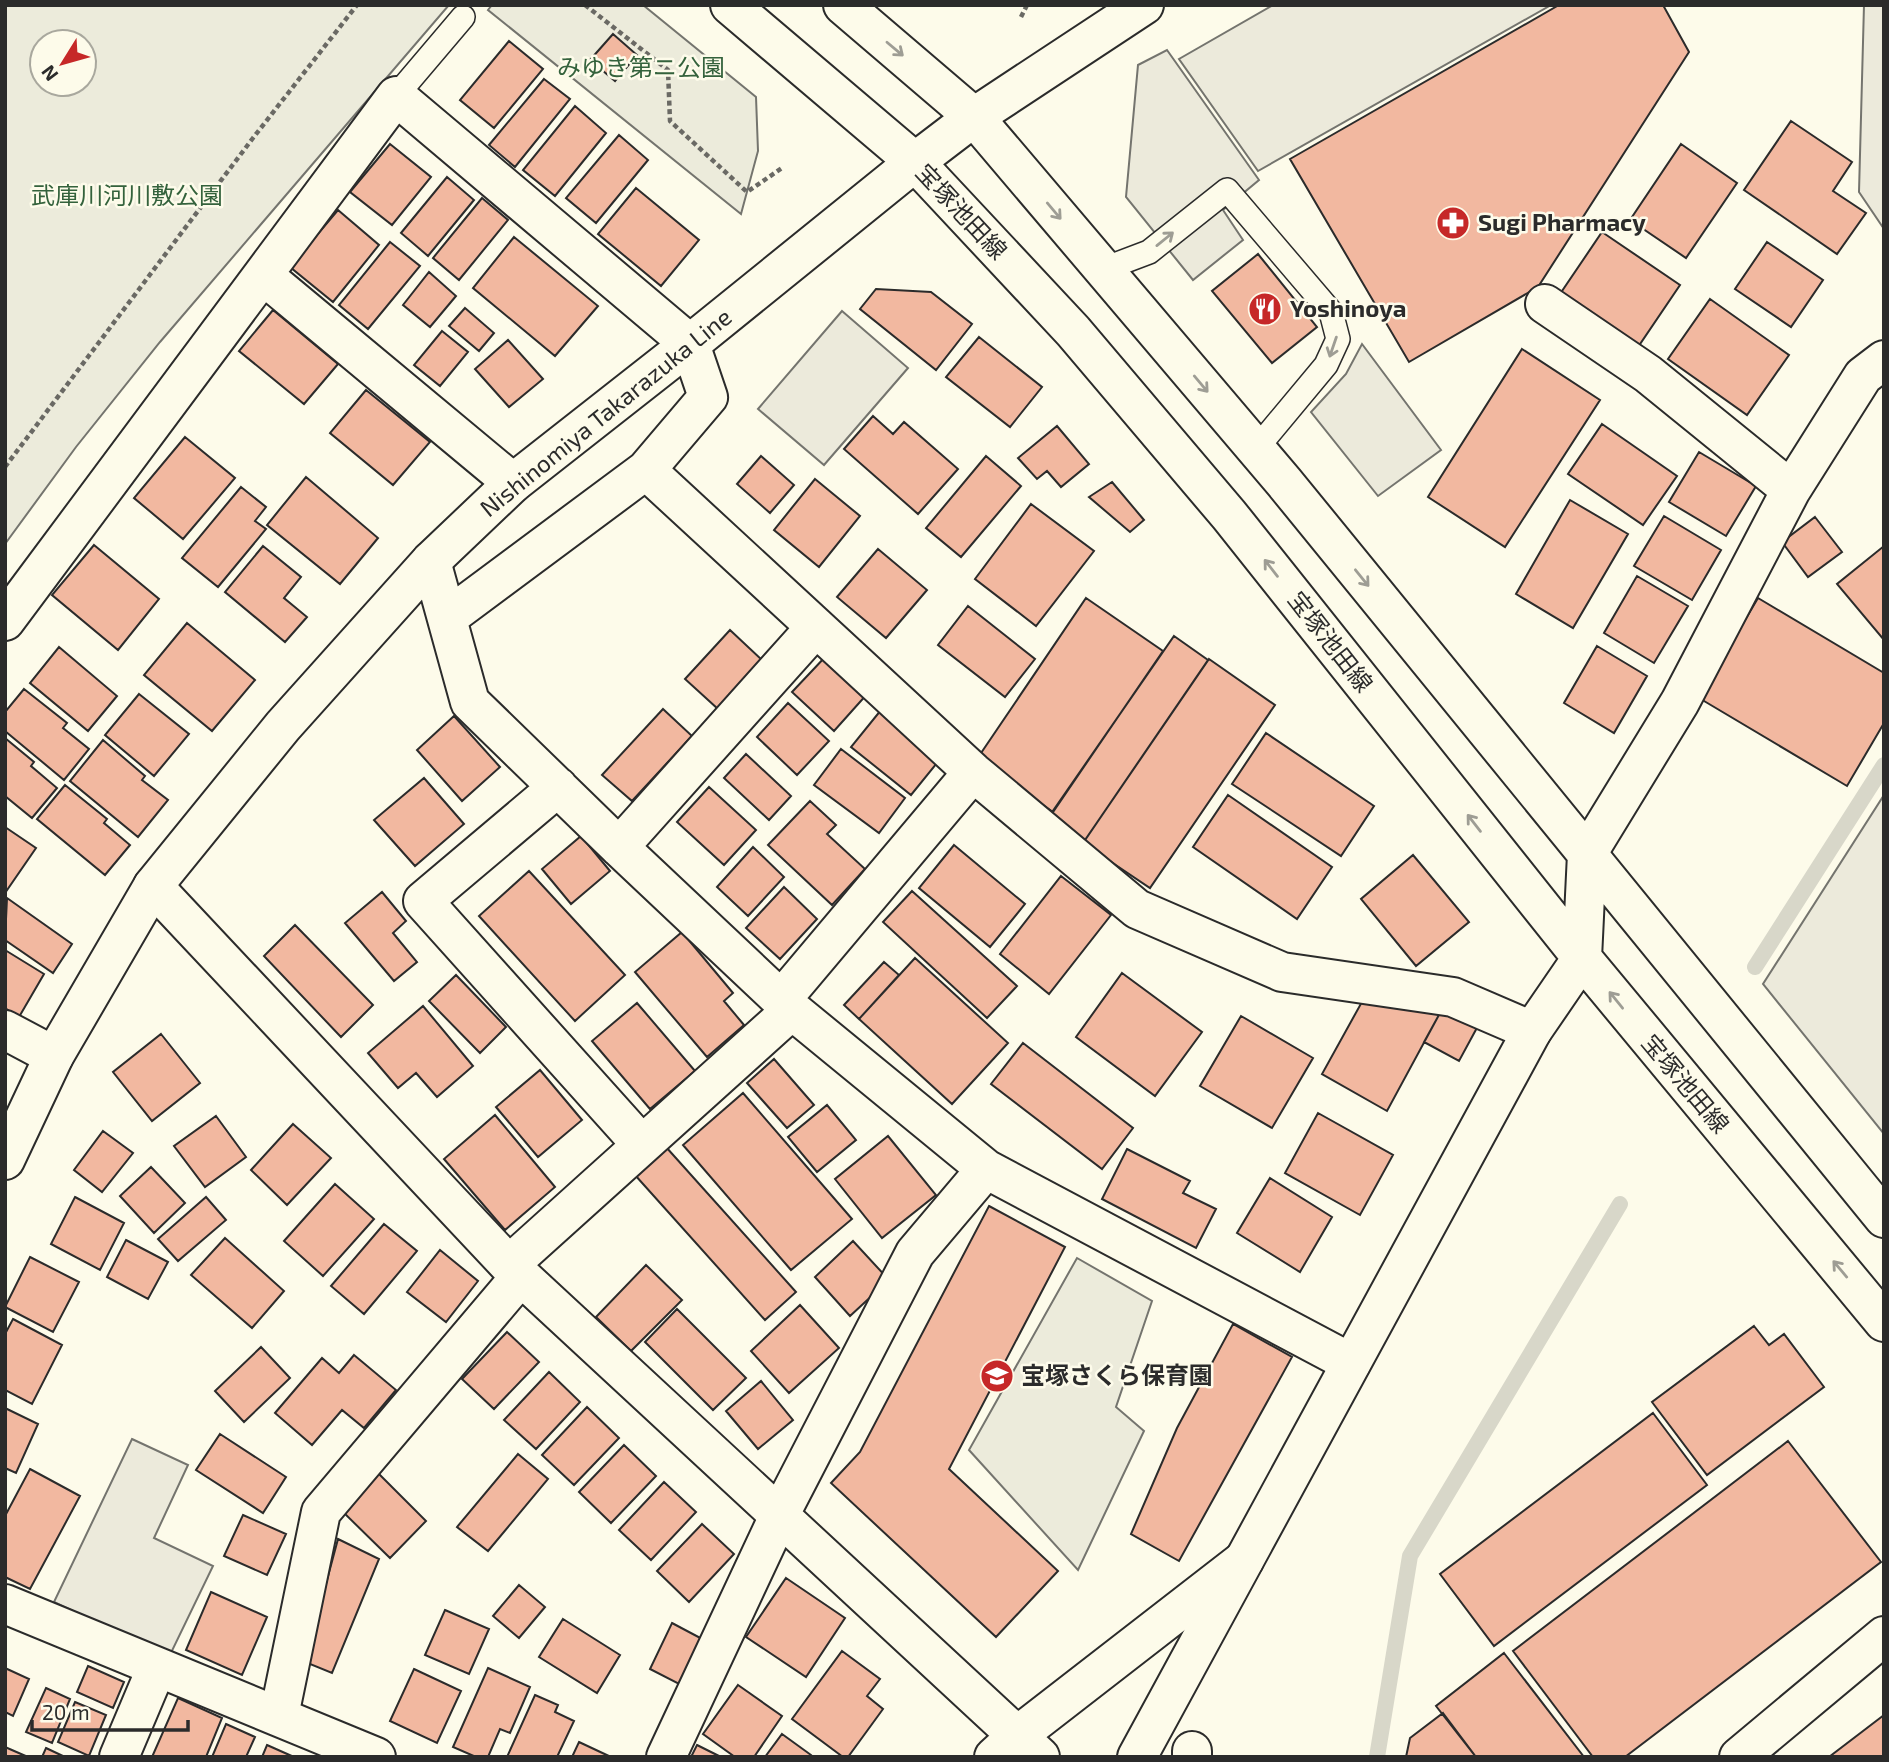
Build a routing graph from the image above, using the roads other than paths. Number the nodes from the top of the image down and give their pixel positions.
1 (730, 5) edge
2 (843, 5) edge
3 (1144, 5) edge
4 (463, 17) dead end
5 (396, 96) junction
6 (974, 117) junction
7 (915, 162) junction
8 (1104, 269) junction
9 (263, 275) junction
10 (1545, 304) dead end
11 (690, 344) junction
12 (1884, 360) edge
13 (1256, 449) junction
14 (646, 470) junction
15 (513, 483) junction
16 (1791, 490) junction
17 (432, 561) junction
18 (447, 618) junction
19 (5, 621) edge
20 (816, 626) junction
21 (973, 772) junction
22 (558, 787) junction
23 (619, 847) junction
24 (1587, 854) junction
25 (153, 886) junction
26 (1582, 958) junction
27 (787, 1005) junction
28 (5, 1030) edge
29 (1532, 1031) junction
30 (54, 1056) junction
31 (642, 1145) junction
32 (5, 1160) edge
33 (986, 1170) junction
34 (1884, 1217) edge
35 (515, 1270) junction
36 (1884, 1322) edge
37 (1351, 1363) junction
38 (779, 1516) junction
39 (1244, 1560) junction
40 (5, 1604) edge
41 (1884, 1636) edge
42 (158, 1667) junction
43 (278, 1717) junction
44 (1017, 1750) edge
45 (119, 1757) edge
46 (376, 1757) edge
47 (666, 1757) edge
48 (1136, 1757) edge
49 (1739, 1757) edge

1 - 7 street, 宝塚池田線
2 -> 6 street
3 - 6 street, Nishinomiya Takarazuka Line
4 - 5 lane
5 - 9 street
5 - 11 street
6 - 7 street, Nishinomiya Takarazuka Line
6 -> 8 street
7 - 11 street, Nishinomiya Takarazuka Line
26 -> 7 street, 宝塚池田線
8 -> 13 street
8 -> 13 lane
9 - 15 street
9 - 19 street
10 - 16 street
11 - 14 street
11 - 15 street, Nishinomiya Takarazuka Line
12 - 16 street
13 -> 24 street
14 - 18 street
14 - 20 street
15 - 17 street, Nishinomiya Takarazuka Line
16 - 24 street
17 - 18 street
17 - 25 street, Nishinomiya Takarazuka Line
18 - 22 street
20 - 21 street
20 - 23 street
21 - 27 street
21 - 29 street
22 - 23 street
22 - 31 street
23 - 27 street
24 - 26 street
24 - 34 street
25 - 30 street, Nishinomiya Takarazuka Line
25 - 35 street
26 - 29 street
36 -> 26 street, 宝塚池田線
27 - 31 street
27 - 33 street
28 - 30 street
29 - 37 street
30 - 32 street, Nishinomiya Takarazuka Line
31 - 35 street
33 - 37 street
33 - 38 street
35 - 38 street
35 - 43 street
37 - 39 street
38 - 44 street
38 - 47 street
39 - 44 street
39 - 48 street
40 - 42 street
41 - 49 street
42 - 43 street
42 - 45 street
43 - 46 street

